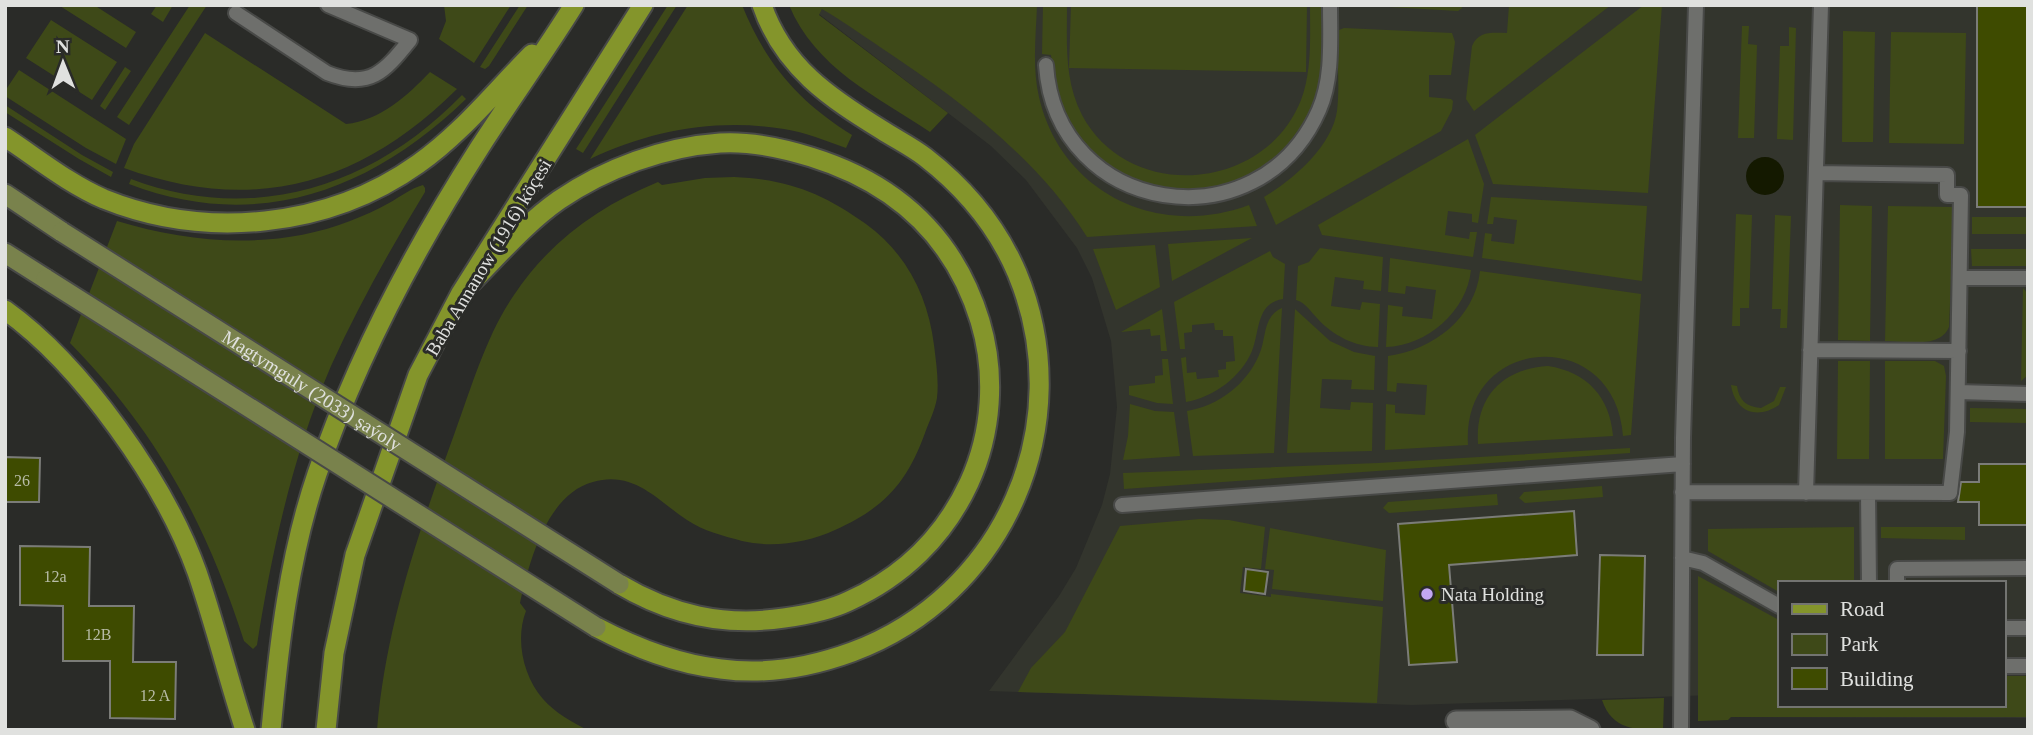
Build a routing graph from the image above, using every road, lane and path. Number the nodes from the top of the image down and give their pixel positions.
1 (328, 5) edge
2 (574, 5) edge
3 (643, 5) edge
4 (762, 5) edge
5 (1331, 5) edge
6 (1696, 5) edge
7 (1821, 5) edge
8 (236, 13) dead end
9 (561, 26) junction
10 (1046, 65) dead end
11 (5, 137) edge
12 (1816, 173) junction
13 (5, 194) edge
14 (5, 253) edge
15 (1961, 278) junction
16 (2028, 278) edge
17 (461, 293) junction
18 (5, 310) edge
19 (1810, 350) junction
20 (1959, 351) junction
21 (1958, 392) junction
22 (2028, 394) edge
23 (1683, 464) junction
24 (1682, 492) junction
25 (1806, 493) junction
26 (1868, 493) junction
27 (1122, 505) dead end
28 (1682, 558) junction
29 (2028, 568) edge
30 (1868, 581) edge
31 (1897, 581) edge
32 (1778, 605) edge
33 (2005, 628) edge
34 (2028, 628) edge
35 (2005, 666) edge
36 (2028, 666) edge
37 (1456, 721) dead end
38 (245, 730) edge
39 (271, 730) edge
40 (326, 730) edge
41 (1590, 730) edge
42 (1681, 730) edge

1 - 8 lane
2 - 9 main road
3 - 17 main road, Baba Annanow (1916) köçesi
4 - 14 main road, bridge
5 - 10 lane
6 - 23 lane
7 - 12 lane
9 - 11 main road
9 - 39 main road
12 - 15 lane
12 - 19 lane
13 - 17 main road, Magtymguly (2033) şaýoly, bridge
15 - 16 lane
15 - 20 lane
17 - 40 main road, Baba Annanow (1916) köçesi
18 - 38 main road
19 - 20 lane
19 - 25 lane
20 - 21 lane
21 - 22 lane
21 - 26 lane
23 - 24 lane
23 - 27 lane
24 - 25 lane
24 - 28 lane
25 - 26 lane
26 - 30 lane
28 - 32 lane
28 - 42 lane
29 - 31 lane
33 - 34 lane
35 - 36 lane
37 - 41 street

